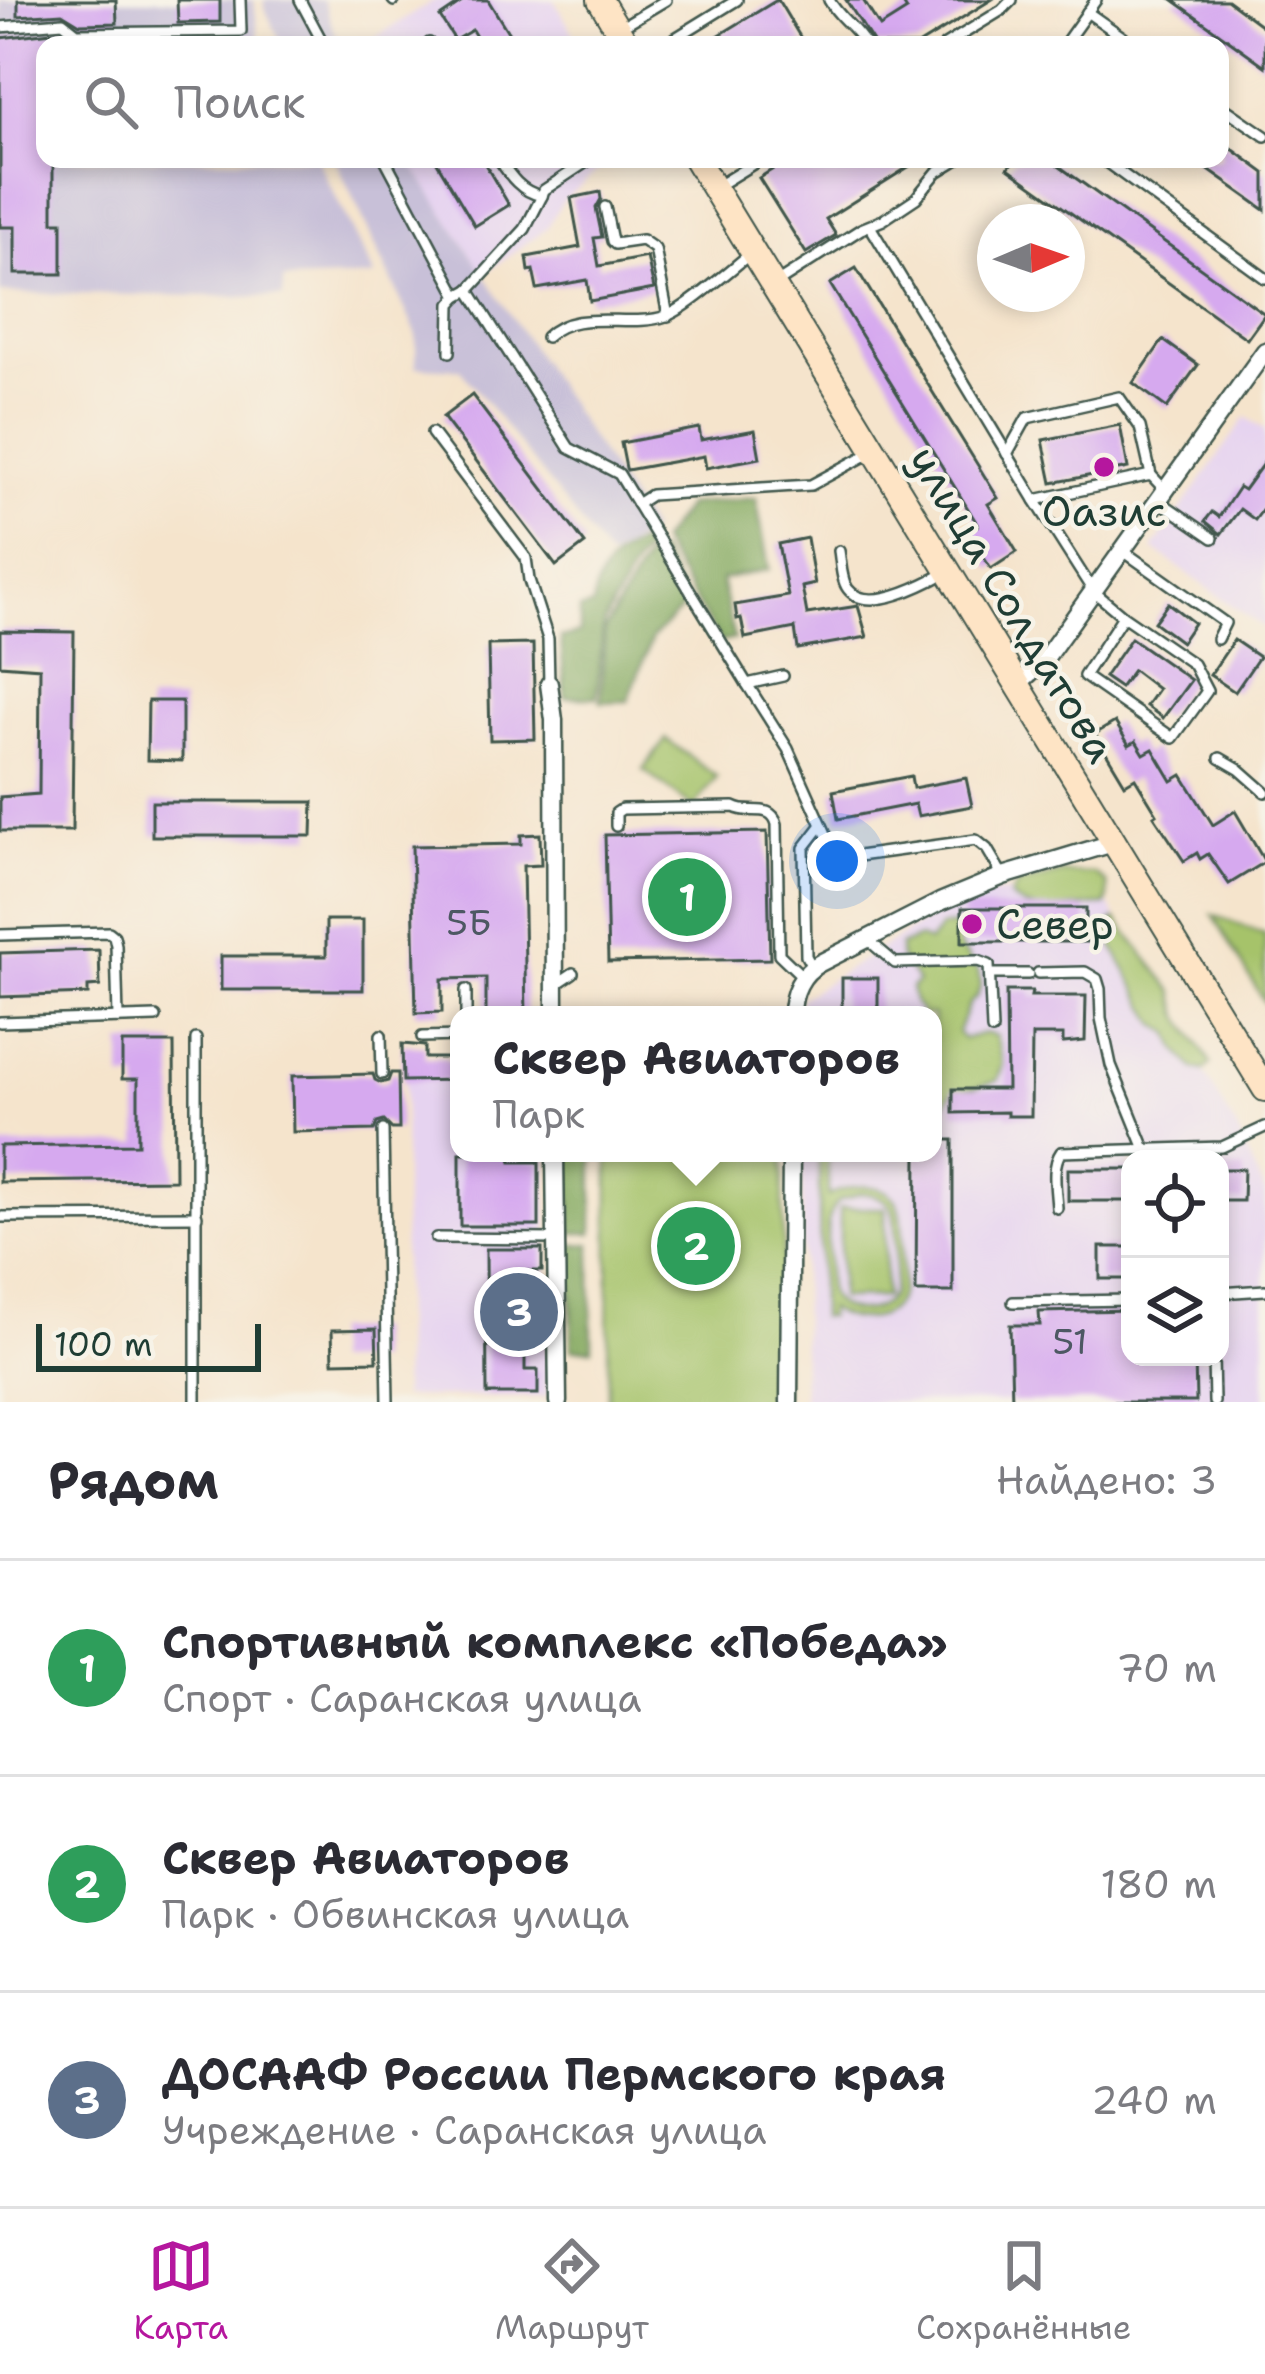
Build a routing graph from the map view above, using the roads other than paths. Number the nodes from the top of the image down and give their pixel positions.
1 (240, 0) edge
2 (300, 0) edge
3 (600, 0) edge
4 (666, 0) edge
5 (737, 0) edge
6 (829, 0) edge
7 (1012, 0) edge
8 (1096, 0) edge
9 (1087, 12) junction
10 (0, 27) edge
11 (319, 36) edge
12 (621, 36) edge
13 (623, 36) edge
14 (679, 36) edge
15 (861, 36) edge
16 (960, 36) edge
17 (1070, 36) edge
18 (1121, 36) edge
19 (1229, 111) edge
20 (1265, 136) edge
21 (390, 168) edge
22 (504, 168) edge
23 (577, 168) edge
24 (701, 168) edge
25 (746, 168) edge
26 (944, 168) edge
27 (1114, 168) edge
28 (713, 188) junction
29 (542, 196) junction
30 (605, 207) dead end
31 (870, 226) junction
32 (753, 252) junction
33 (1265, 278) edge
34 (773, 285) junction
35 (464, 293) junction
36 (668, 316) junction
37 (546, 337) dead end
38 (1265, 351) edge
39 (450, 352) dead end
40 (432, 433) dead end
41 (874, 451) junction
42 (1007, 454) junction
43 (1151, 475) junction
44 (1161, 495) junction
45 (1035, 500) junction
46 (638, 504) junction
47 (1213, 538) dead end
48 (1122, 550) junction
49 (839, 551) dead end
50 (947, 572) junction
51 (1093, 591) junction
52 (1123, 616) junction
53 (1217, 639) dead end
54 (783, 676) dead end
55 (549, 684) joint
56 (747, 684) junction
57 (1017, 685) junction
58 (1220, 758) dead end
59 (1265, 792) edge
60 (616, 826) dead end
61 (821, 826) junction
62 (1114, 843) junction
63 (1003, 875) junction
64 (0, 935) edge
65 (867, 939) junction
66 (807, 972) junction
67 (573, 973) dead end
68 (991, 974) junction
69 (554, 985) junction
70 (466, 990) dead end
71 (466, 1006) edge
72 (555, 1006) edge
73 (792, 1006) edge
74 (156, 1017) dead end
75 (118, 1018) junction
76 (0, 1022) edge
77 (992, 1030) dead end
78 (381, 1035) dead end
79 (450, 1036) edge
80 (422, 1037) dead end
81 (196, 1040) dead end
82 (382, 1074) dead end
83 (1265, 1089) edge
84 (1265, 1127) edge
85 (383, 1130) dead end
86 (1145, 1149) junction
87 (555, 1162) edge
88 (791, 1162) edge
89 (1057, 1208) dead end
90 (197, 1216) junction
91 (0, 1217) edge
92 (436, 1238) dead end
93 (556, 1239) junction
94 (1265, 1290) edge
95 (1229, 1292) edge
96 (1121, 1300) edge
97 (1013, 1302) dead end
98 (1213, 1366) edge
99 (196, 1402) edge
100 (388, 1402) edge
101 (557, 1402) edge
102 (789, 1402) edge
103 (1214, 1402) edge

1 - 10 lane
2 - 11 lane
3 - 12 main road
4 - 13 lane
5 - 14 lane
6 - 15 lane
7 - 16 lane
8 - 9 lane
9 - 17 lane
9 - 18 lane
19 - 20 lane
21 - 35 lane
22 - 29 lane
23 - 29 lane
24 - 28 main road, улица Солдатова
25 - 28 lane
26 - 31 lane
27 - 33 lane
28 - 32 main road, улица Солдатова
29 - 35 lane
30 - 36 lane
31 - 34 lane
31 - 42 lane
32 - 34 main road, улица Солдатова
32 - 36 lane
34 - 41 main road, улица Солдатова
35 - 39 lane
35 - 46 lane
36 - 37 lane
38 - 44 street
40 - 55 lane
41 - 46 lane
41 - 50 main road, улица Солдатова
42 - 43 lane
42 - 45 lane
43 - 44 lane
43 - 45 lane
44 - 47 lane
44 - 48 street
45 - 51 lane
46 - 56 lane
48 - 51 street
48 - 53 lane
49 - 50 lane
50 - 57 main road, улица Солдатова
51 - 52 lane
51 - 57 street
52 - 52 lane
54 - 56 lane
55 - 69 street
56 - 61 lane
57 - 62 main road, улица Солдатова
58 - 59 lane
60 - 66 lane
61 - 63 lane
61 - 66 lane
62 - 63 street
62 - 83 main road, улица Солдатова
63 - 65 street
64 - 75 lane
65 - 66 street
65 - 68 lane
66 - 73 street
67 - 69 lane
68 - 77 lane
68 - 86 lane
69 - 72 street
70 - 71 lane
74 - 75 lane
75 - 76 lane
78 - 82 lane
79 - 80 lane
81 - 90 lane
84 - 86 lane
85 - 100 lane
86 - 89 lane
87 - 93 street
88 - 102 street
90 - 91 lane
90 - 99 lane
92 - 93 lane
93 - 101 street
94 - 95 lane
96 - 97 lane
98 - 103 lane

